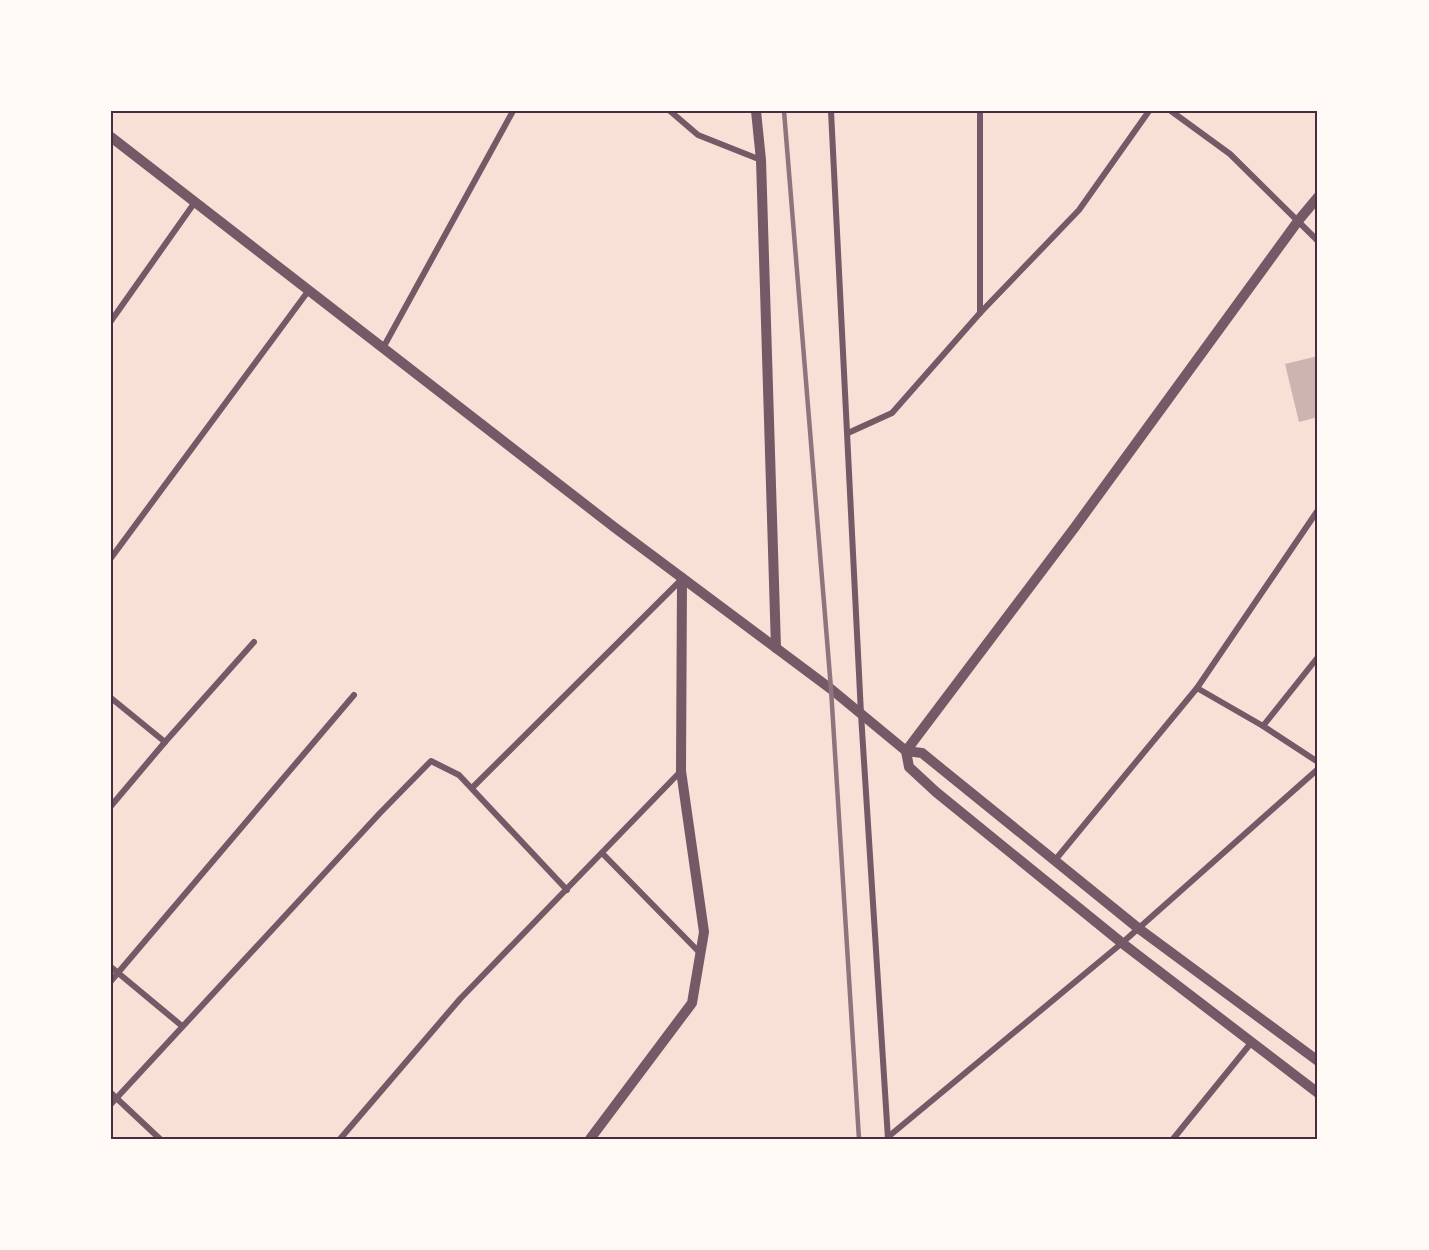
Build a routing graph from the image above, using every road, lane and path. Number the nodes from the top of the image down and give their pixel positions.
1 (513, 111) edge
2 (670, 111) edge
3 (756, 111) edge
4 (831, 111) edge
5 (980, 111) edge
6 (1149, 111) edge
7 (1171, 111) edge
8 (111, 137) edge
9 (761, 160) junction
10 (1318, 196) edge
11 (195, 202) junction
12 (1298, 221) junction
13 (1318, 241) edge
14 (309, 290) junction
15 (980, 313) junction
16 (111, 321) edge
17 (383, 348) junction
18 (848, 433) junction
19 (1318, 510) edge
20 (111, 558) edge
21 (682, 578) junction
22 (254, 642) dead end
23 (776, 648) junction
24 (1318, 657) edge
25 (1197, 688) junction
26 (354, 695) dead end
27 (111, 698) edge
28 (861, 714) junction
29 (1263, 726) junction
30 (165, 742) junction
31 (906, 751) junction
32 (1318, 762) edge
33 (1318, 769) edge
34 (681, 771) junction
35 (472, 788) junction
36 (111, 806) edge
37 (602, 853) junction
38 (1056, 859) junction
39 (567, 890) junction
40 (1138, 928) junction
41 (1122, 943) junction
42 (700, 952) junction
43 (111, 967) edge
44 (118, 972) junction
45 (111, 981) edge
46 (182, 1026) junction
47 (1251, 1043) junction
48 (1318, 1061) edge
49 (1318, 1093) edge
50 (113, 1098) edge
51 (888, 1138) edge
52 (160, 1139) edge
53 (340, 1139) edge
54 (590, 1139) edge
55 (1173, 1139) edge

1 - 17 street
2 - 9 street
3 - 9 street
4 - 18 street
5 - 15 street
6 - 15 street
7 - 12 street
8 - 11 street
9 - 23 street
10 - 12 street
11 - 14 street
11 - 16 street
12 - 13 street
12 - 31 street
14 - 17 street
14 - 20 street
15 - 18 street
17 - 21 street
18 - 28 street
19 - 25 street
21 - 23 street
21 - 34 street
21 - 35 street
22 - 30 street
23 - 28 street
24 - 29 street
25 - 29 street
25 - 38 street
26 - 44 street
27 - 30 street
28 - 31 street
28 - 51 street
29 - 32 street
30 - 36 street
31 - 38 street
31 - 41 street
33 - 40 street
34 - 37 street
34 - 42 street
35 - 39 street
35 - 46 street
37 - 39 street
37 - 42 street
38 - 40 street
39 - 53 street
40 - 41 street
40 - 48 street
41 - 47 street
41 - 51 street
42 - 54 street
43 - 44 street
44 - 45 street
44 - 46 street
46 - 50 street
47 - 49 street
47 - 55 street
50 - 52 street

